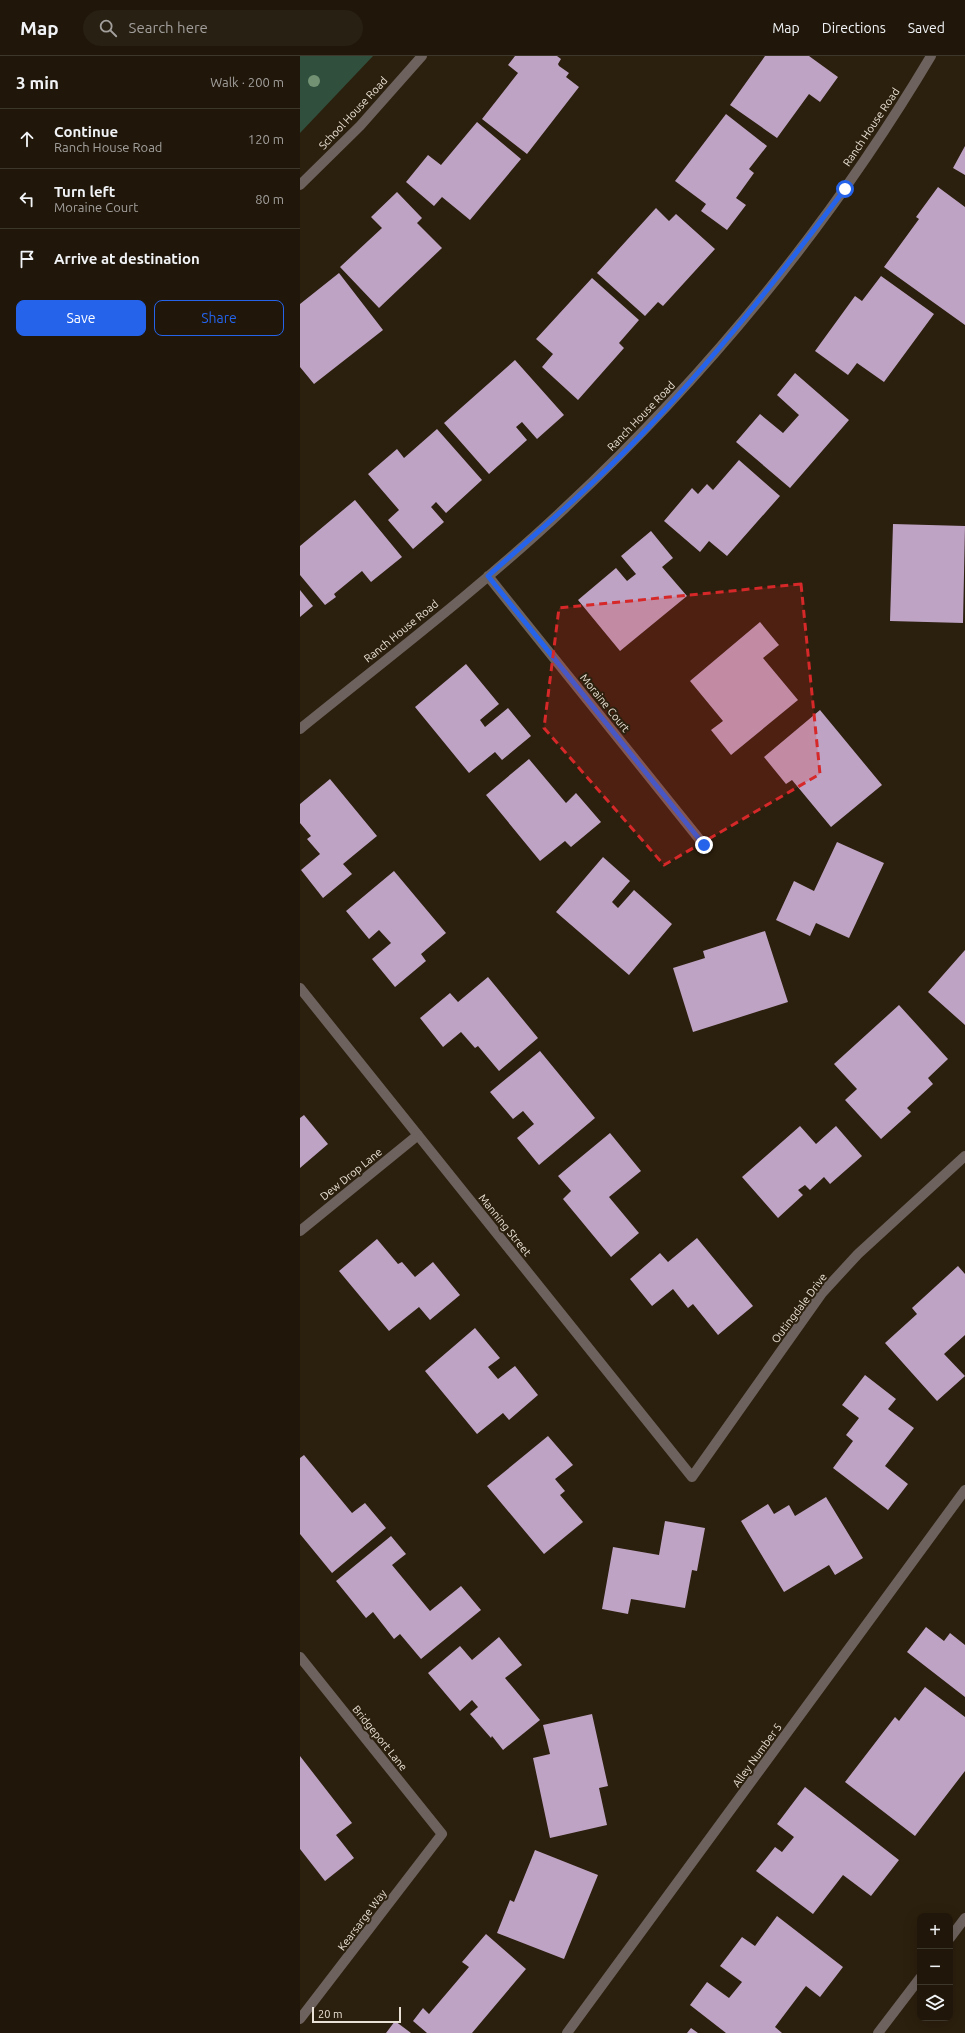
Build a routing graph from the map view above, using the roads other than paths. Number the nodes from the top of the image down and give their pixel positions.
1 (422, 56) edge
2 (931, 56) edge
3 (300, 185) edge
4 (488, 576) junction
5 (300, 729) edge
6 (704, 845) dead end
7 (300, 988) edge
8 (418, 1135) junction
9 (965, 1156) edge
10 (300, 1231) edge
11 (692, 1477) joint
12 (965, 1490) edge
13 (300, 1657) edge
14 (442, 1834) joint
15 (965, 1918) edge
16 (953, 1934) edge
17 (917, 1982) edge
18 (300, 2019) edge
19 (567, 2033) edge
20 (878, 2033) edge

1 - 3 street, School House Road
2 - 4 street, Ranch House Road
4 - 5 street, Ranch House Road
4 - 6 street, Moraine Court
7 - 8 street, Manning Street
8 - 10 street, Dew Drop Lane
8 - 11 street, Manning Street
9 - 11 street, Outingdale Drive
12 - 19 street, Alley Number 5
13 - 14 street, Bridgeport Lane
14 - 18 street, Kearsarge Way
15 - 16 street
17 - 20 street

